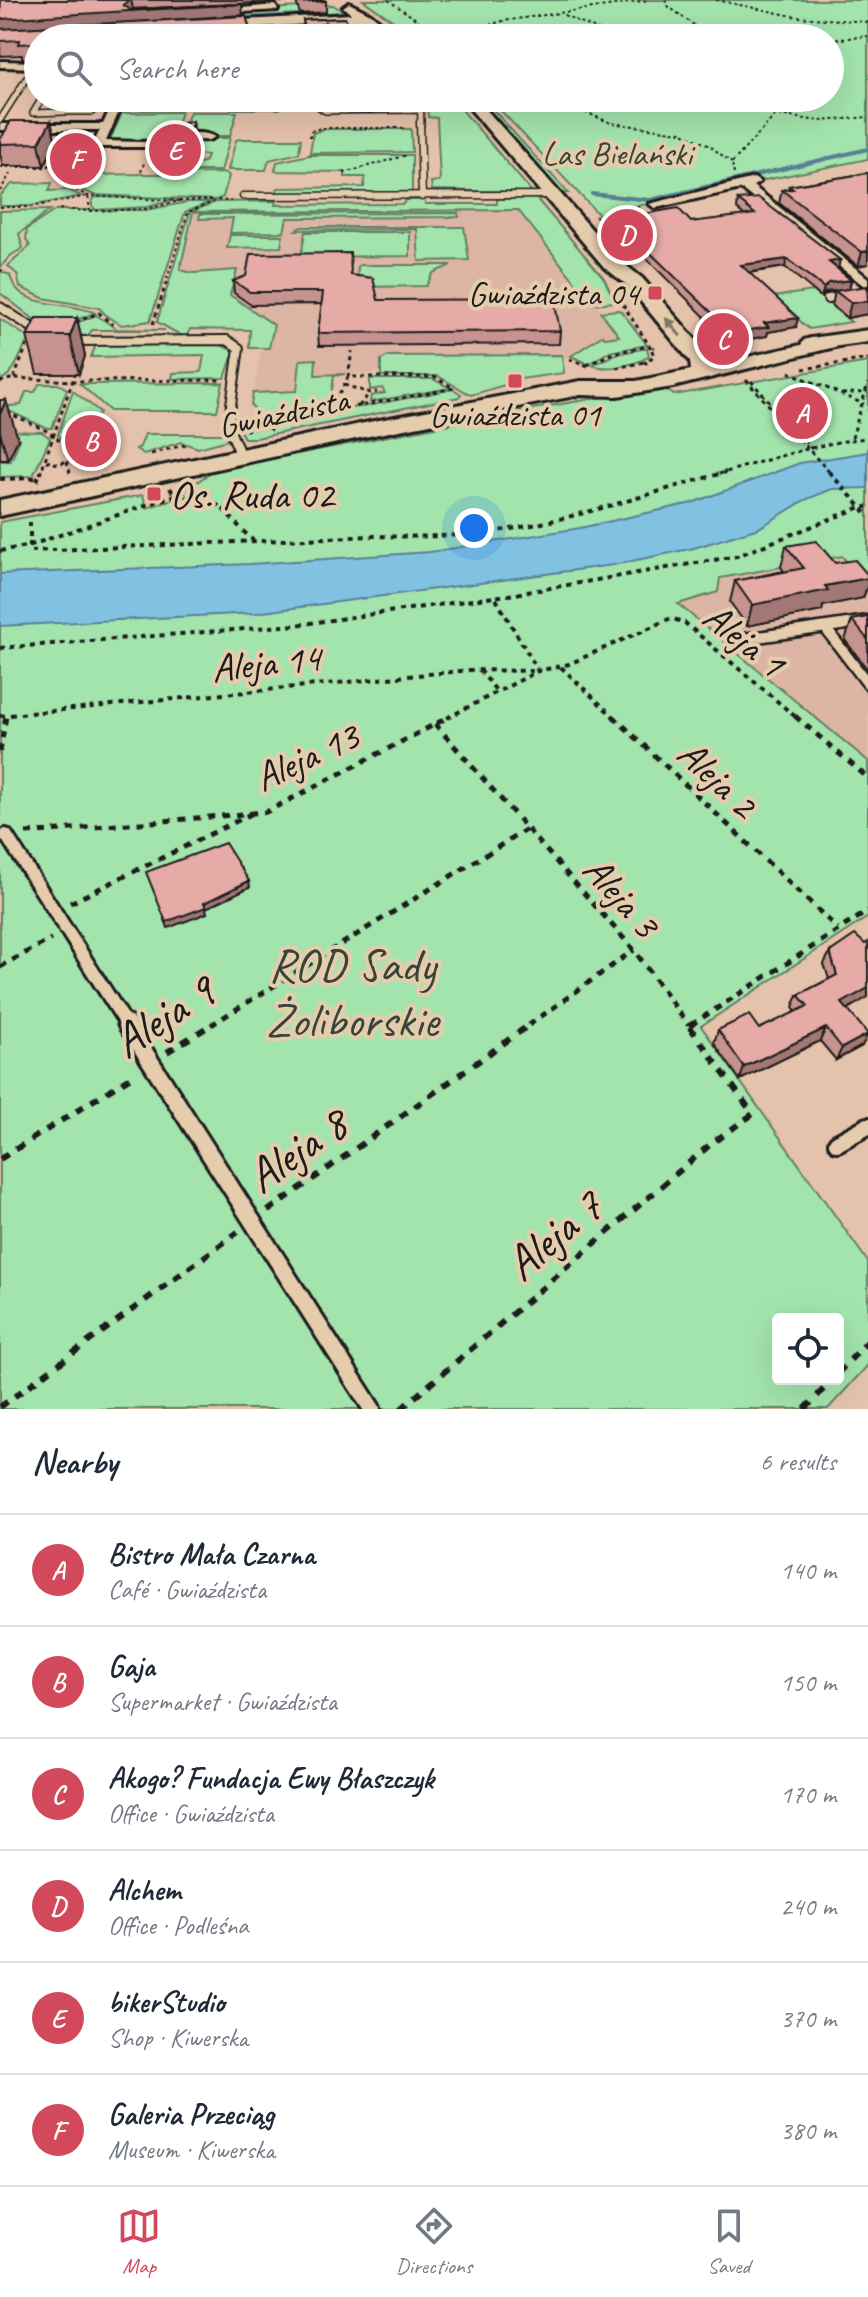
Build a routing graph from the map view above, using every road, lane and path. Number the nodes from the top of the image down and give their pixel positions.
1 (337, 0) edge
2 (388, 0) edge
3 (649, 0) edge
4 (665, 0) edge
5 (716, 0) edge
6 (275, 8) dead end
7 (200, 11) edge
8 (561, 14) junction
9 (367, 17) junction
10 (868, 22) edge
11 (248, 24) edge
12 (376, 24) edge
13 (423, 24) edge
14 (492, 24) edge
15 (584, 24) edge
16 (693, 24) edge
17 (868, 36) edge
18 (844, 39) edge
19 (0, 64) edge
20 (24, 65) edge
21 (24, 83) edge
22 (34, 112) edge
23 (64, 112) joint
24 (92, 112) edge
25 (113, 112) edge
26 (420, 112) edge
27 (480, 112) edge
28 (585, 112) edge
29 (780, 112) edge
30 (778, 115) junction
31 (868, 117) edge
32 (0, 120) edge
33 (0, 127) edge
34 (414, 128) dead end
35 (105, 130) junction
36 (209, 137) dead end
37 (310, 137) dead end
38 (414, 153) dead end
39 (53, 159) dead end
40 (144, 163) dead end
41 (732, 163) junction
42 (174, 164) edge
43 (50, 165) junction
44 (0, 167) edge
45 (33, 167) junction
46 (141, 172) dead end
47 (171, 172) edge
48 (344, 173) dead end
49 (10, 174) edge
50 (30, 174) edge
51 (744, 181) junction
52 (0, 191) edge
53 (552, 195) junction
54 (88, 196) junction
55 (243, 196) dead end
56 (422, 197) junction
57 (218, 200) junction
58 (225, 200) dead end
59 (179, 201) junction
60 (655, 204) dead end
61 (0, 207) edge
62 (56, 209) dead end
63 (90, 211) junction
64 (618, 212) dead end
65 (601, 215) dead end
66 (0, 270) edge
67 (6, 271) dead end
68 (868, 285) edge
69 (868, 293) edge
70 (828, 299) edge
71 (0, 307) edge
72 (142, 325) dead end
73 (116, 326) dead end
74 (45, 336) junction
75 (868, 336) edge
76 (57, 341) edge
77 (650, 346) dead end
78 (655, 347) dead end
79 (352, 351) dead end
80 (569, 359) dead end
81 (647, 364) dead end
82 (587, 365) junction
83 (694, 366) junction
84 (602, 370) dead end
85 (779, 370) dead end
86 (171, 372) dead end
87 (75, 374) edge
88 (740, 374) dead end
89 (753, 375) dead end
90 (348, 377) junction
91 (14, 378) junction
92 (234, 380) junction
93 (73, 381) junction
94 (168, 381) junction
95 (0, 382) edge
96 (868, 383) edge
97 (344, 385) junction
98 (455, 388) junction
99 (377, 392) dead end
100 (867, 392) edge
101 (370, 393) junction
102 (462, 393) dead end
103 (841, 395) junction
104 (864, 404) junction
105 (359, 406) junction
106 (332, 408) junction
107 (0, 409) edge
108 (230, 430) junction
109 (54, 437) junction
110 (852, 438) junction
111 (868, 438) edge
112 (810, 450) junction
113 (106, 452) dead end
114 (241, 456) junction
115 (77, 459) junction
116 (45, 460) junction
117 (67, 461) junction
118 (70, 473) dead end
119 (169, 486) dead end
120 (202, 486) dead end
121 (175, 496) junction
122 (25, 503) junction
123 (861, 507) junction
124 (868, 507) edge
125 (0, 508) edge
126 (868, 515) edge
127 (256, 543) junction
128 (31, 545) junction
129 (0, 551) edge
130 (496, 599) junction
131 (868, 621) edge
132 (826, 629) junction
133 (744, 639) dead end
134 (0, 648) edge
135 (569, 664) joint
136 (560, 666) junction
137 (480, 670) junction
138 (538, 671) junction
139 (868, 684) edge
140 (497, 692) junction
141 (3, 716) edge
142 (435, 724) junction
143 (0, 752) edge
144 (868, 778) edge
145 (254, 813) junction
146 (527, 828) junction
147 (6, 835) joint
148 (868, 911) edge
149 (65, 926) junction
150 (838, 929) junction
151 (634, 950) junction
152 (0, 967) edge
153 (689, 1026) junction
154 (152, 1063) junction
155 (753, 1114) joint
156 (868, 1126) edge
157 (837, 1143) dead end
158 (0, 1159) edge
159 (253, 1221) junction
160 (868, 1341) edge
161 (844, 1367) edge
162 (827, 1385) edge
163 (0, 1407) edge
164 (372, 1409) edge
165 (401, 1409) edge
166 (805, 1409) edge

1 - 9 street
2 - 13 path
3 - 8 path
4 - 16 path
5 - 10 path
6 - 7 street
8 - 14 path
8 - 15 path
9 - 11 street
9 - 12 street
17 - 18 path
19 - 20 street
21 - 32 lane
22 - 23 lane
23 - 24 lane
25 - 35 street
26 - 56 lane
27 - 53 street
28 - 41 path
29 - 30 path
30 - 31 path
30 - 41 path
33 - 35 street
34 - 37 path
35 - 36 street
38 - 48 path
39 - 43 path
40 - 46 path
41 - 51 path
42 - 47 path
43 - 45 path
43 - 54 path
44 - 45 path
45 - 50 path
49 - 52 path
51 - 60 street
51 - 68 street
53 - 56 lane
53 - 83 street
54 - 59 path
54 - 61 path
54 - 63 path
55 - 56 lane
57 - 58 path
57 - 59 path
57 - 72 path
59 - 63 path
62 - 63 path
64 - 65 path
66 - 67 path
69 - 70 lane
71 - 74 lane
73 - 74 path
74 - 91 path
75 - 83 street, Gwiaździsta
76 - 92 lane
77 - 82 path
78 - 81 path
79 - 90 path
80 - 82 path
82 - 84 path
83 - 114 street, Gwiaździsta
85 - 103 path
86 - 94 path
87 - 93 path
88 - 112 path
89 - 112 path
90 - 97 path
90 - 98 path
91 - 93 path
91 - 95 path
92 - 94 path
92 - 108 lane
93 - 94 path
93 - 109 path
96 - 100 path
97 - 101 path
97 - 106 path
98 - 102 path
98 - 105 path
99 - 101 path
100 - 103 path
100 - 104 path
101 - 105 path
103 - 104 path
104 - 110 path
105 - 106 path
106 - 108 path
107 - 109 path
108 - 114 lane
109 - 115 path
109 - 116 path
110 - 111 path
110 - 112 path
112 - 123 path
112 - 127 path
113 - 115 path
114 - 122 street, Gwiaździsta
115 - 117 path
116 - 117 path
116 - 122 path
117 - 118 path
119 - 121 path
120 - 121 path
121 - 127 path
121 - 128 path
122 - 125 street, Gwiaździsta
122 - 128 path
123 - 124 path
123 - 126 path
123 - 130 path
127 - 128 path
128 - 129 path
130 - 134 path
130 - 138 path
131 - 132 lane
132 - 133 lane
132 - 139 lane
135 - 136 path, Aleja 13
135 - 144 path, Aleja 1
136 - 138 path, Aleja 13
136 - 150 path, Aleja 2
137 - 138 path, Aleja 14
137 - 140 path
137 - 141 path, Aleja 14
138 - 140 path, Aleja 13
140 - 142 path, Aleja 13
141 - 143 path
142 - 145 path, Aleja 13
142 - 146 path, Aleja 3
145 - 147 path, Aleja 13
145 - 149 path
146 - 151 path, Aleja 3
146 - 154 path, Aleja 9
147 - 149 lane
148 - 150 path
149 - 152 path
149 - 154 lane
150 - 153 path
151 - 153 path, Aleja 3
151 - 159 path, Aleja 8
153 - 155 path, Aleja 3
154 - 158 path, Aleja 9
154 - 159 lane
155 - 165 path, Aleja 7
156 - 157 lane
159 - 163 path, Aleja 8
159 - 164 lane
160 - 161 path
162 - 166 path

